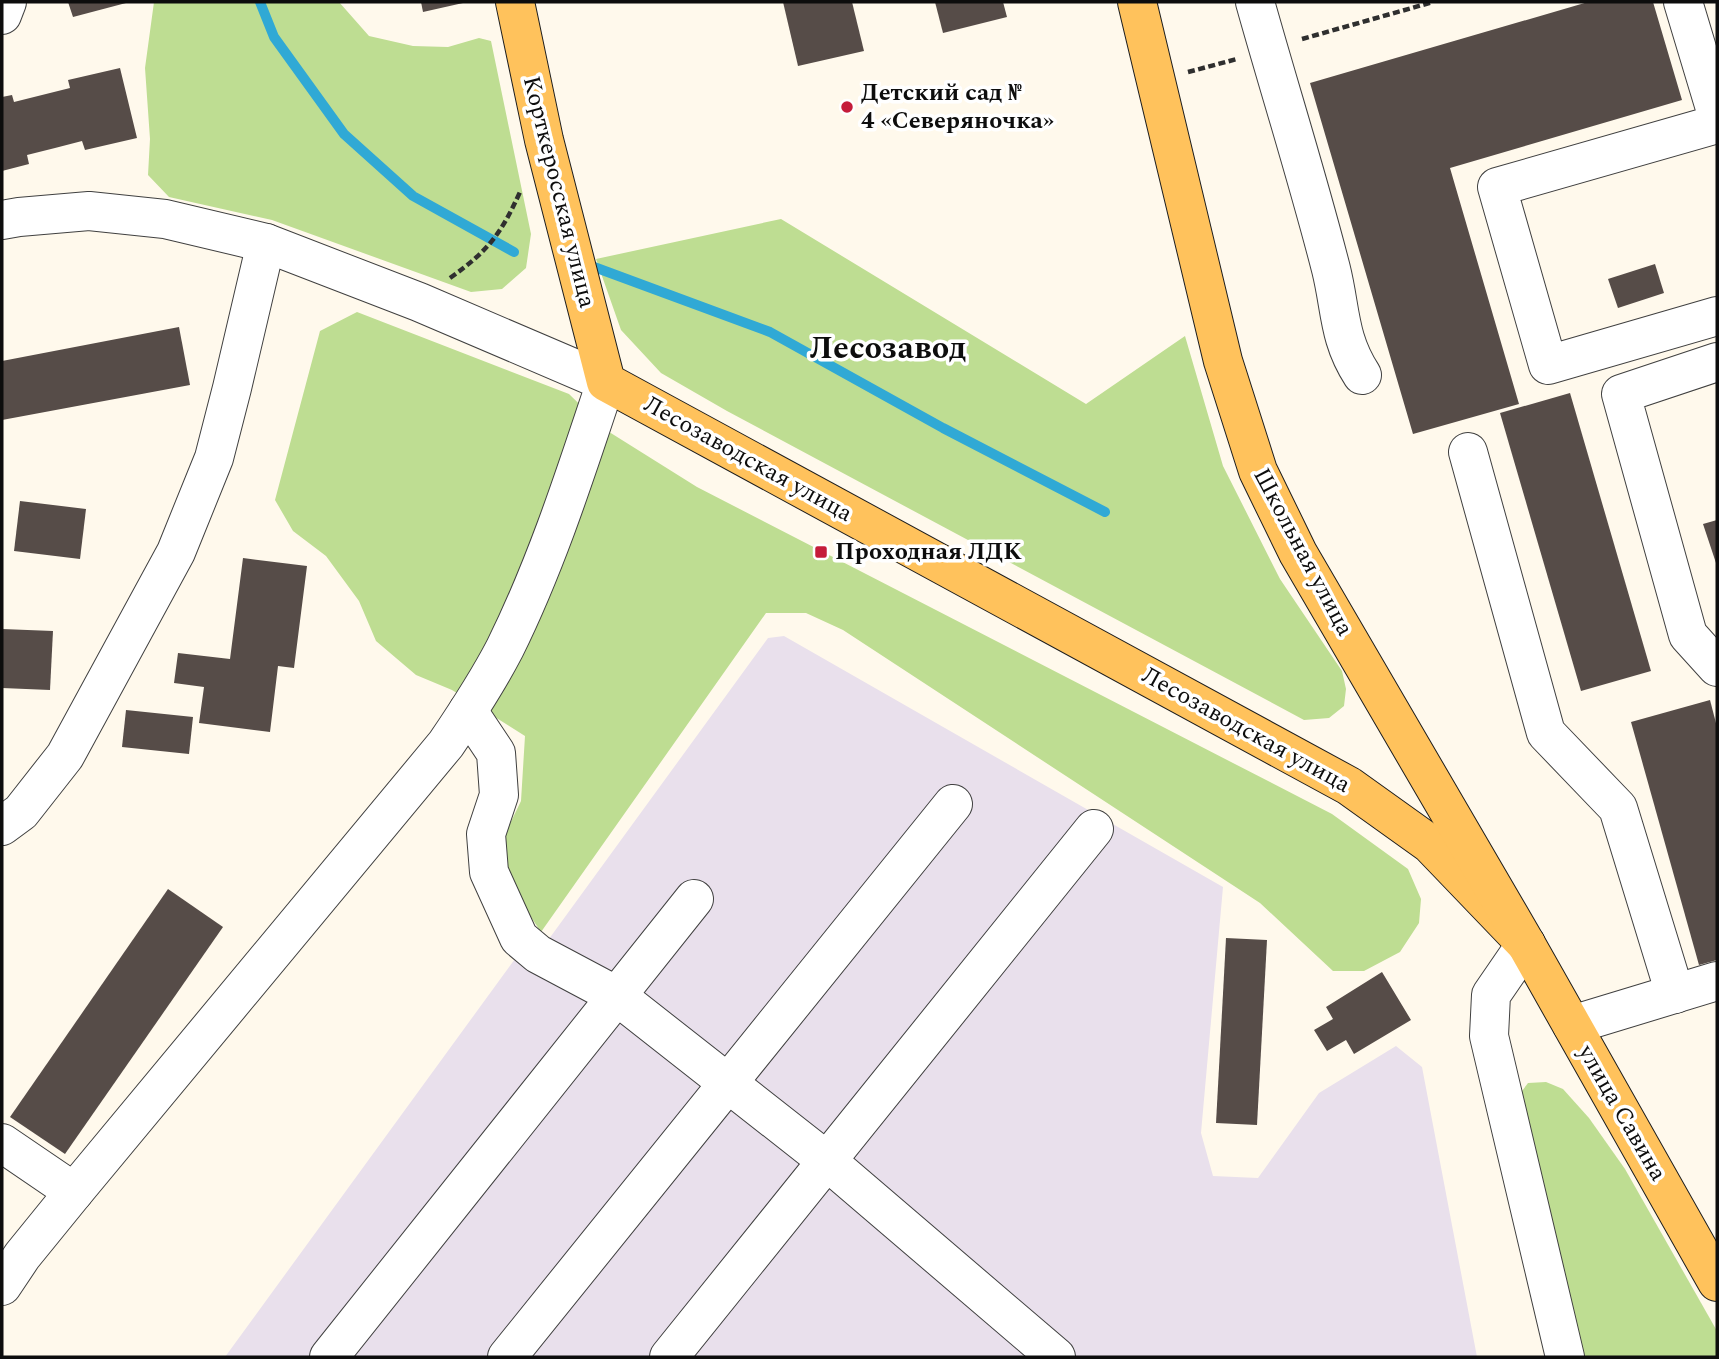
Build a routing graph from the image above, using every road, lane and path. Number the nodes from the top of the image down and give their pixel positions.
1 (7, 2) edge
2 (515, 2) edge
3 (1137, 2) edge
4 (1255, 2) edge
5 (1684, 2) edge
6 (2, 15) edge
7 (1717, 115) edge
8 (1717, 124) edge
9 (2, 220) edge
10 (506, 223) dead end
11 (266, 243) junction
12 (479, 257) dead end
13 (1717, 316) edge
14 (1717, 362) edge
15 (1362, 375) dead end
16 (606, 382) junction
17 (1468, 452) dead end
18 (1717, 667) edge
19 (468, 711) junction
20 (953, 804) dead end
21 (2, 826) edge
22 (1094, 829) dead end
23 (694, 899) dead end
24 (1526, 944) junction
25 (1717, 981) edge
26 (1675, 994) junction
27 (617, 996) junction
28 (1572, 1025) junction
29 (728, 1083) junction
30 (2, 1143) edge
31 (827, 1161) junction
32 (74, 1192) junction
33 (1717, 1282) edge
34 (2, 1286) edge
35 (329, 1357) edge
36 (507, 1357) edge
37 (669, 1357) edge
38 (1056, 1357) edge
39 (1565, 1357) edge

1 - 6 street
2 - 16 main road, Корткеросская улица
3 - 24 main road, Школьная улица
4 - 15 street
5 - 7 street
8 - 13 street
9 - 11 street, Лесозаводская улица
10 - 12 path
11 - 16 street, Лесозаводская улица
11 - 21 street
14 - 18 street
16 - 19 street
16 - 24 main road, Лесозаводская улица
17 - 26 street
19 - 27 street
19 - 32 street
20 - 29 street
22 - 31 street
23 - 27 street
24 - 28 main road, улица Савина
24 - 39 street
25 - 26 street
26 - 28 street
27 - 29 street
27 - 35 street
28 - 33 main road, улица Савина
29 - 31 street
29 - 36 street
30 - 32 street
31 - 37 street
31 - 38 street
32 - 34 street

